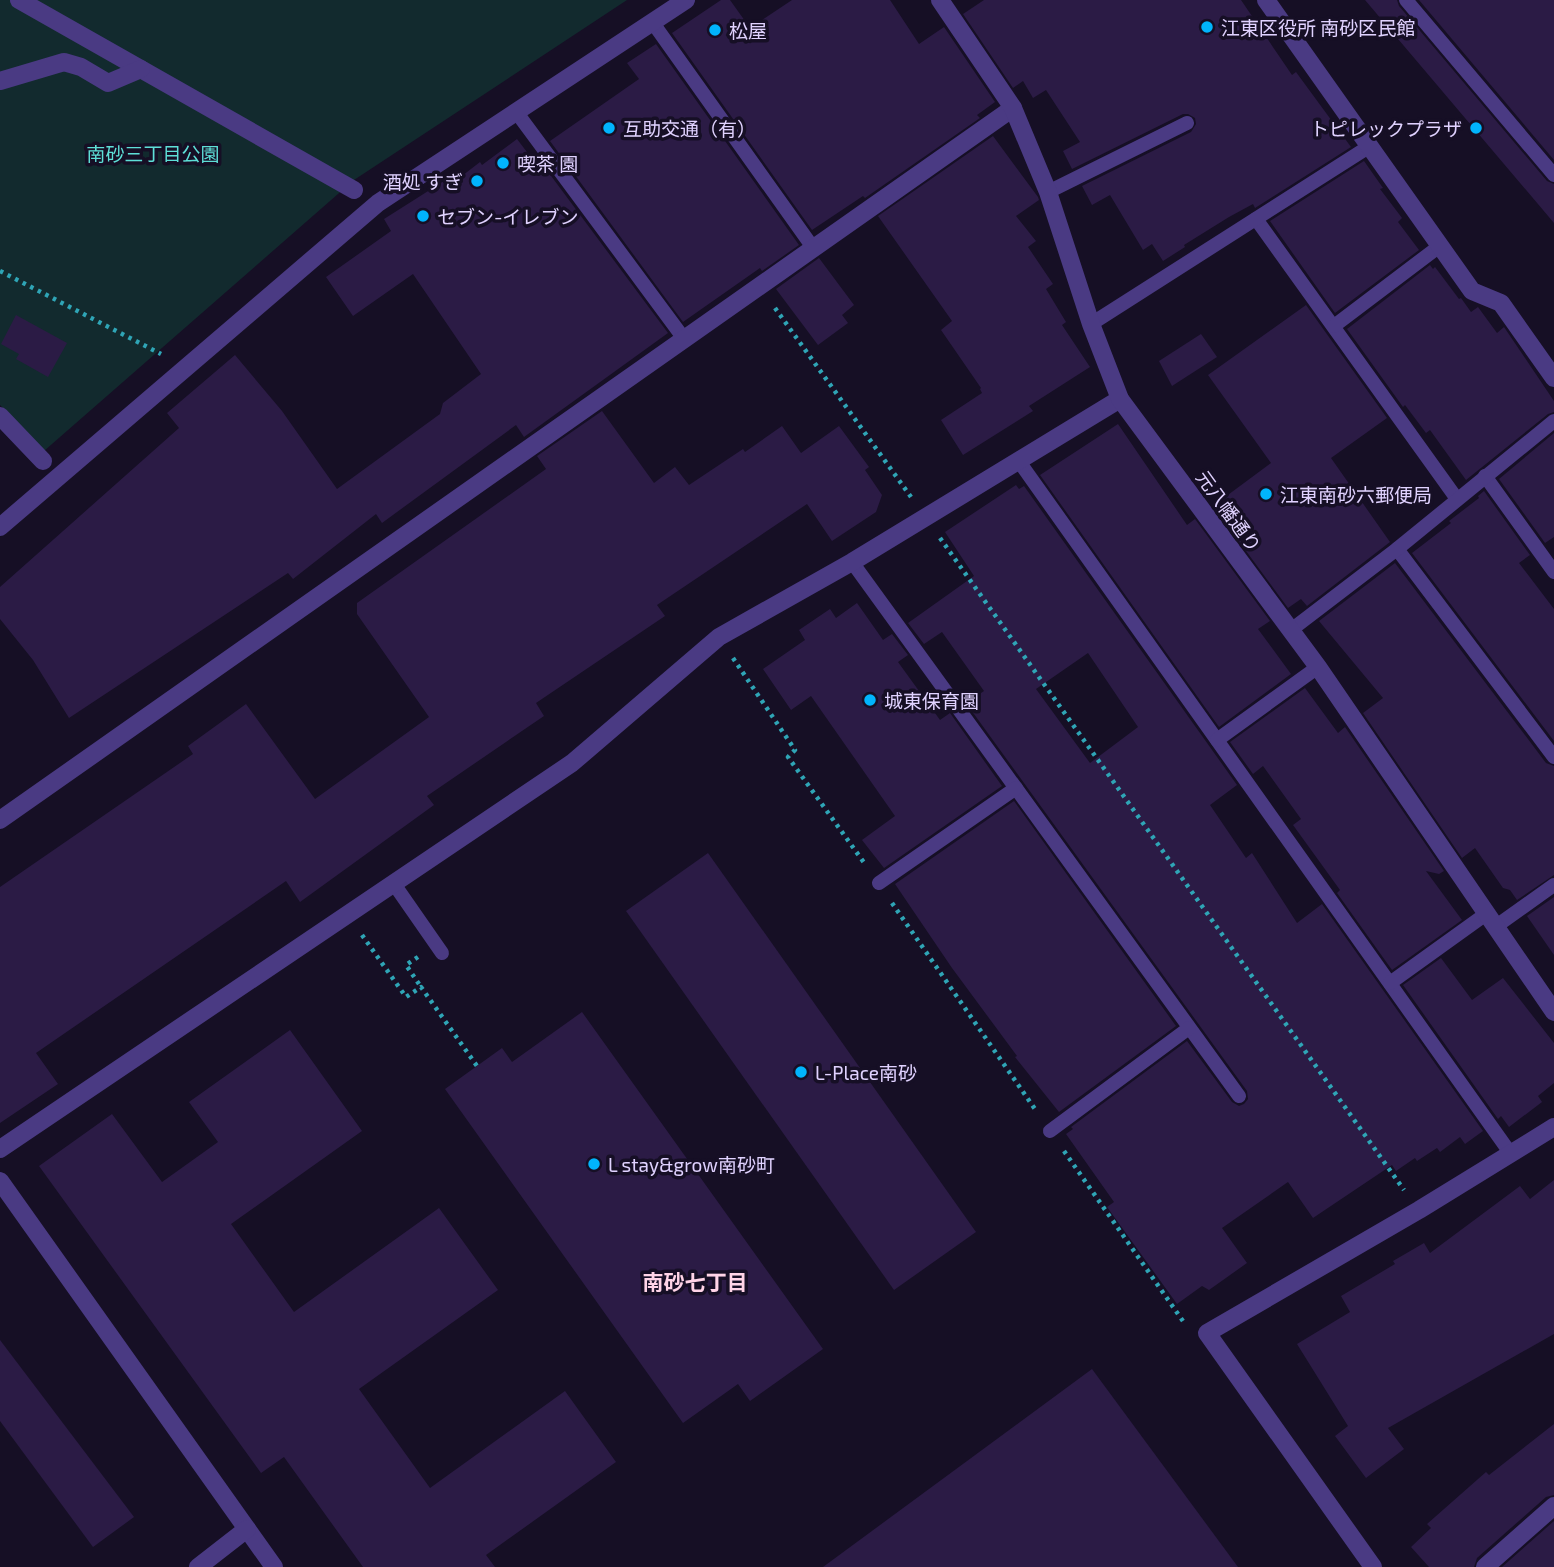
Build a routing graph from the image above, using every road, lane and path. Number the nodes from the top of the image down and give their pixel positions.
1 (19, 0) edge
2 (686, 0) edge
3 (940, 0) edge
4 (1266, 0) edge
5 (1406, 0) edge
6 (653, 23) junction
7 (141, 69) junction
8 (0, 81) edge
9 (1013, 107) junction
10 (517, 113) junction
11 (1187, 122) dead end
12 (1370, 146) junction
13 (1554, 175) edge
14 (354, 190) dead end
15 (1048, 192) junction
16 (1256, 219) junction
17 (1441, 245) junction
18 (814, 249) junction
19 (0, 271) edge
20 (760, 287) junction
21 (1091, 324) junction
22 (1334, 326) junction
23 (685, 340) junction
24 (164, 356) dead end
25 (1554, 379) edge
26 (1121, 398) junction
27 (0, 416) edge
28 (1554, 421) edge
29 (1018, 460) junction
30 (43, 461) dead end
31 (1485, 476) junction
32 (1457, 499) junction
33 (925, 517) junction
34 (0, 527) edge
35 (1397, 549) junction
36 (852, 562) junction
37 (1554, 572) edge
38 (1291, 631) junction
39 (719, 637) junction
40 (1318, 667) junction
41 (1217, 740) junction
42 (1554, 757) edge
43 (1016, 788) junction
44 (0, 820) edge
45 (878, 883) junction
46 (394, 884) junction
47 (1554, 885) edge
48 (347, 915) junction
49 (1490, 921) junction
50 (442, 953) dead end
51 (1390, 984) junction
52 (1554, 1012) edge
53 (1189, 1028) junction
54 (477, 1066) dead end
55 (1239, 1096) dead end
56 (1554, 1127) edge
57 (1050, 1131) junction
58 (0, 1149) edge
59 (1511, 1154) junction
60 (0, 1181) edge
61 (1419, 1210) junction
62 (1207, 1333) junction
63 (1554, 1506) edge
64 (247, 1529) junction
65 (198, 1567) edge
66 (274, 1567) edge
67 (1373, 1567) edge
68 (1485, 1567) edge

1 - 7 street
2 - 6 street
3 - 9 street, 元八幡通り
4 - 12 street
5 - 13 lane
6 - 10 street
6 - 18 lane
7 - 8 street
7 - 14 street
9 - 15 street, 元八幡通り
9 - 18 street
10 - 23 lane
10 - 34 street
11 - 15 lane
12 - 16 lane
12 - 17 street
15 - 21 street, 元八幡通り
16 - 21 lane
16 - 22 lane
17 - 22 lane
17 - 25 street
18 - 20 street
19 - 24 path
20 - 23 street
20 - 33 path
21 - 26 street, 元八幡通り
22 - 32 lane
23 - 44 street
26 - 29 street
26 - 38 street, 元八幡通り
27 - 30 street
28 - 31 lane
29 - 33 street
29 - 41 lane
31 - 32 lane
31 - 37 lane
32 - 35 lane
33 - 36 street
33 - 61 path
35 - 38 lane
35 - 42 lane
36 - 39 street
36 - 43 lane
38 - 40 street, 元八幡通り
39 - 45 path
39 - 46 street
40 - 41 lane
40 - 49 street, 元八幡通り
41 - 51 lane
43 - 45 lane
43 - 53 lane
45 - 57 path
46 - 48 street
46 - 50 lane
47 - 49 lane
48 - 54 path
48 - 58 street
49 - 51 lane
49 - 52 street, 元八幡通り
51 - 59 lane
53 - 55 lane
53 - 57 lane
56 - 59 street
57 - 62 path
59 - 61 street
60 - 64 street
61 - 62 street
62 - 67 street
63 - 68 street
64 - 65 street
64 - 66 street

